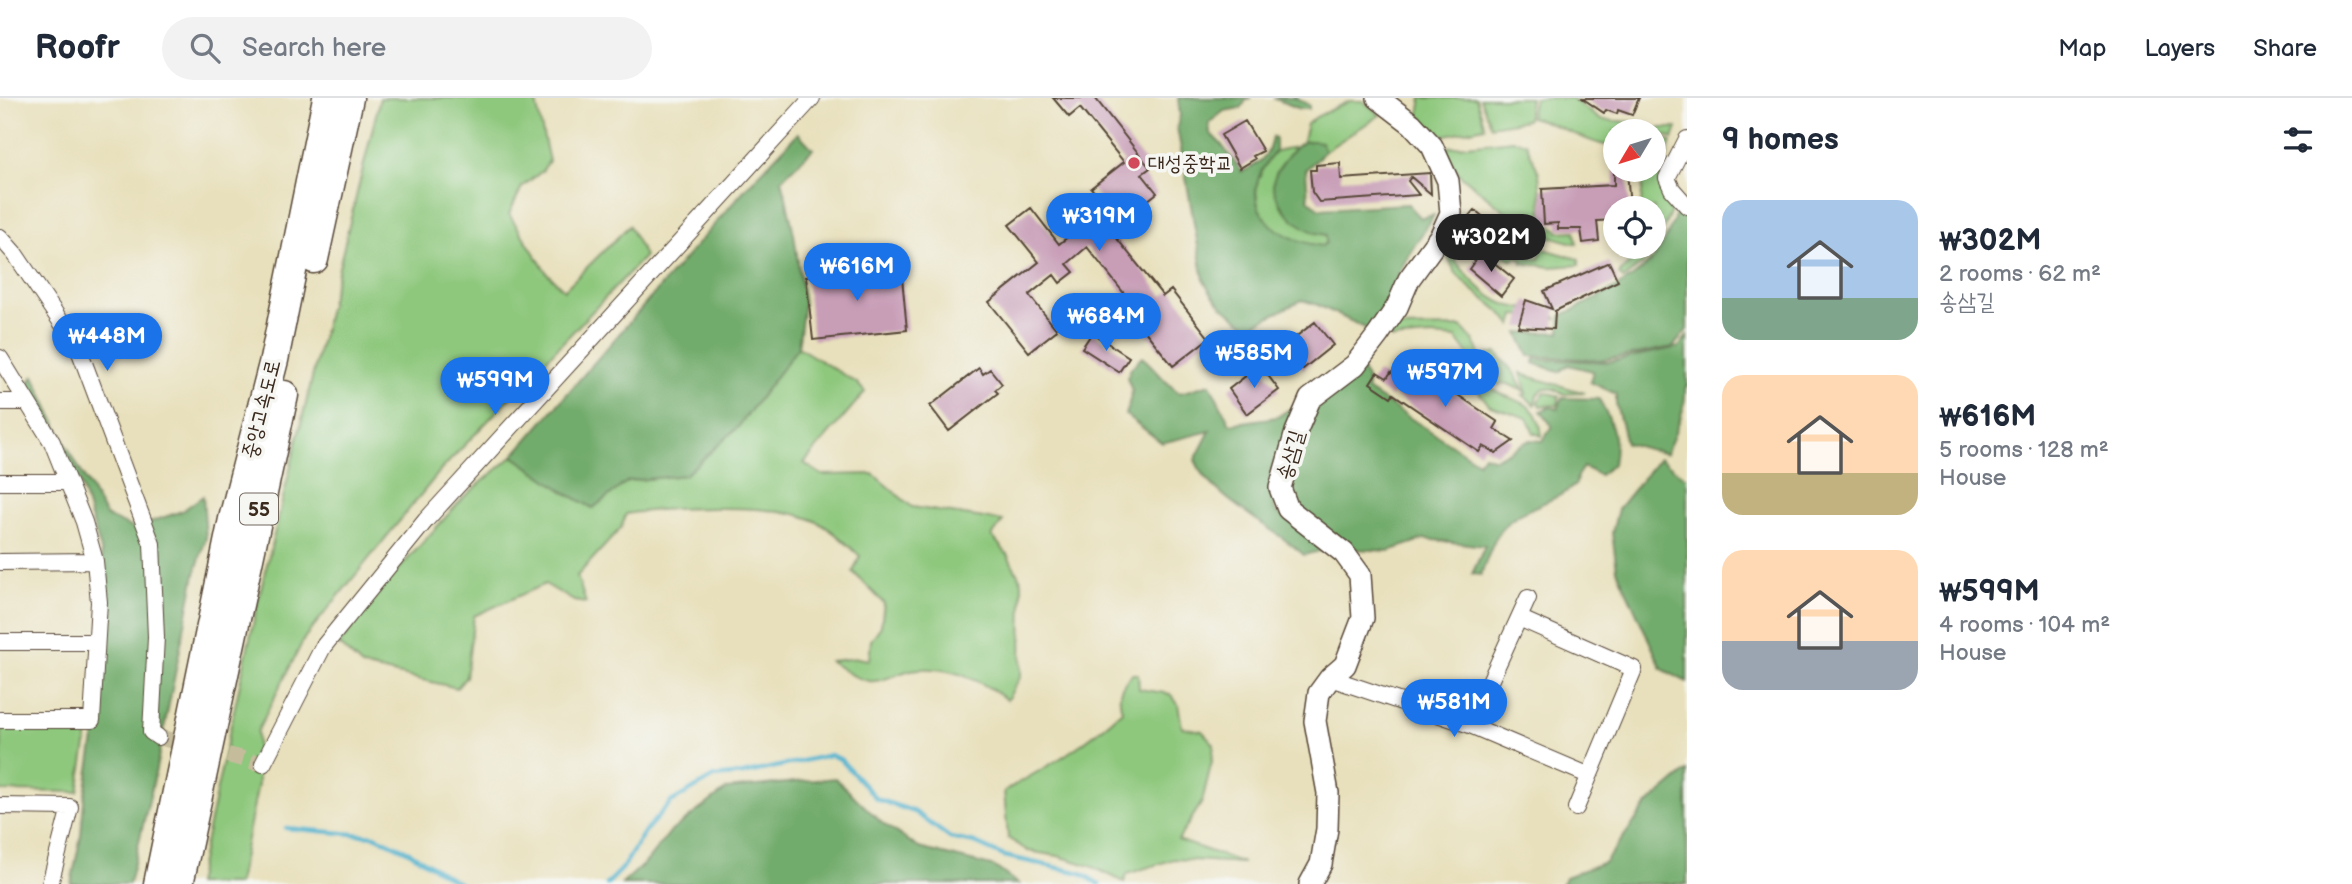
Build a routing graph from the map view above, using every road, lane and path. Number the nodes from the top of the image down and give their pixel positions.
1 (327, 98) edge
2 (349, 98) edge
3 (789, 98) edge
4 (812, 98) edge
5 (1378, 98) edge
6 (793, 117) junction
7 (330, 138) junction
8 (1687, 139) edge
9 (1687, 206) edge
10 (0, 237) edge
11 (0, 358) edge
12 (0, 402) edge
13 (26, 402) junction
14 (0, 482) edge
15 (67, 482) junction
16 (95, 561) junction
17 (0, 562) edge
18 (1528, 597) dead end
19 (1519, 618) junction
20 (0, 642) edge
21 (96, 642) junction
22 (1330, 678) junction
23 (0, 720) edge
24 (1470, 725) junction
25 (158, 737) dead end
26 (263, 764) dead end
27 (1588, 775) junction
28 (0, 806) edge
29 (1576, 808) dead end
30 (50, 884) edge
31 (158, 884) edge
32 (179, 884) edge
33 (1310, 884) edge

1 - 7 highway, 중앙고속도로 / 55
2 - 7 highway, 중앙고속도로 / 55
3 - 6 street
4 - 6 street
5 - 22 street, 송삼길
6 - 26 street
7 - 31 highway, 중앙고속도로 / 55
7 - 32 highway, 중앙고속도로 / 55
8 - 9 street
10 - 25 street
11 - 13 street
12 - 13 street
13 - 15 street
14 - 15 street
15 - 16 street
16 - 17 street
16 - 21 street
18 - 19 street
19 - 24 street
19 - 27 street
20 - 21 street
21 - 23 street
22 - 24 street
22 - 33 street, 송삼길
24 - 27 street
27 - 29 street
28 - 30 street

